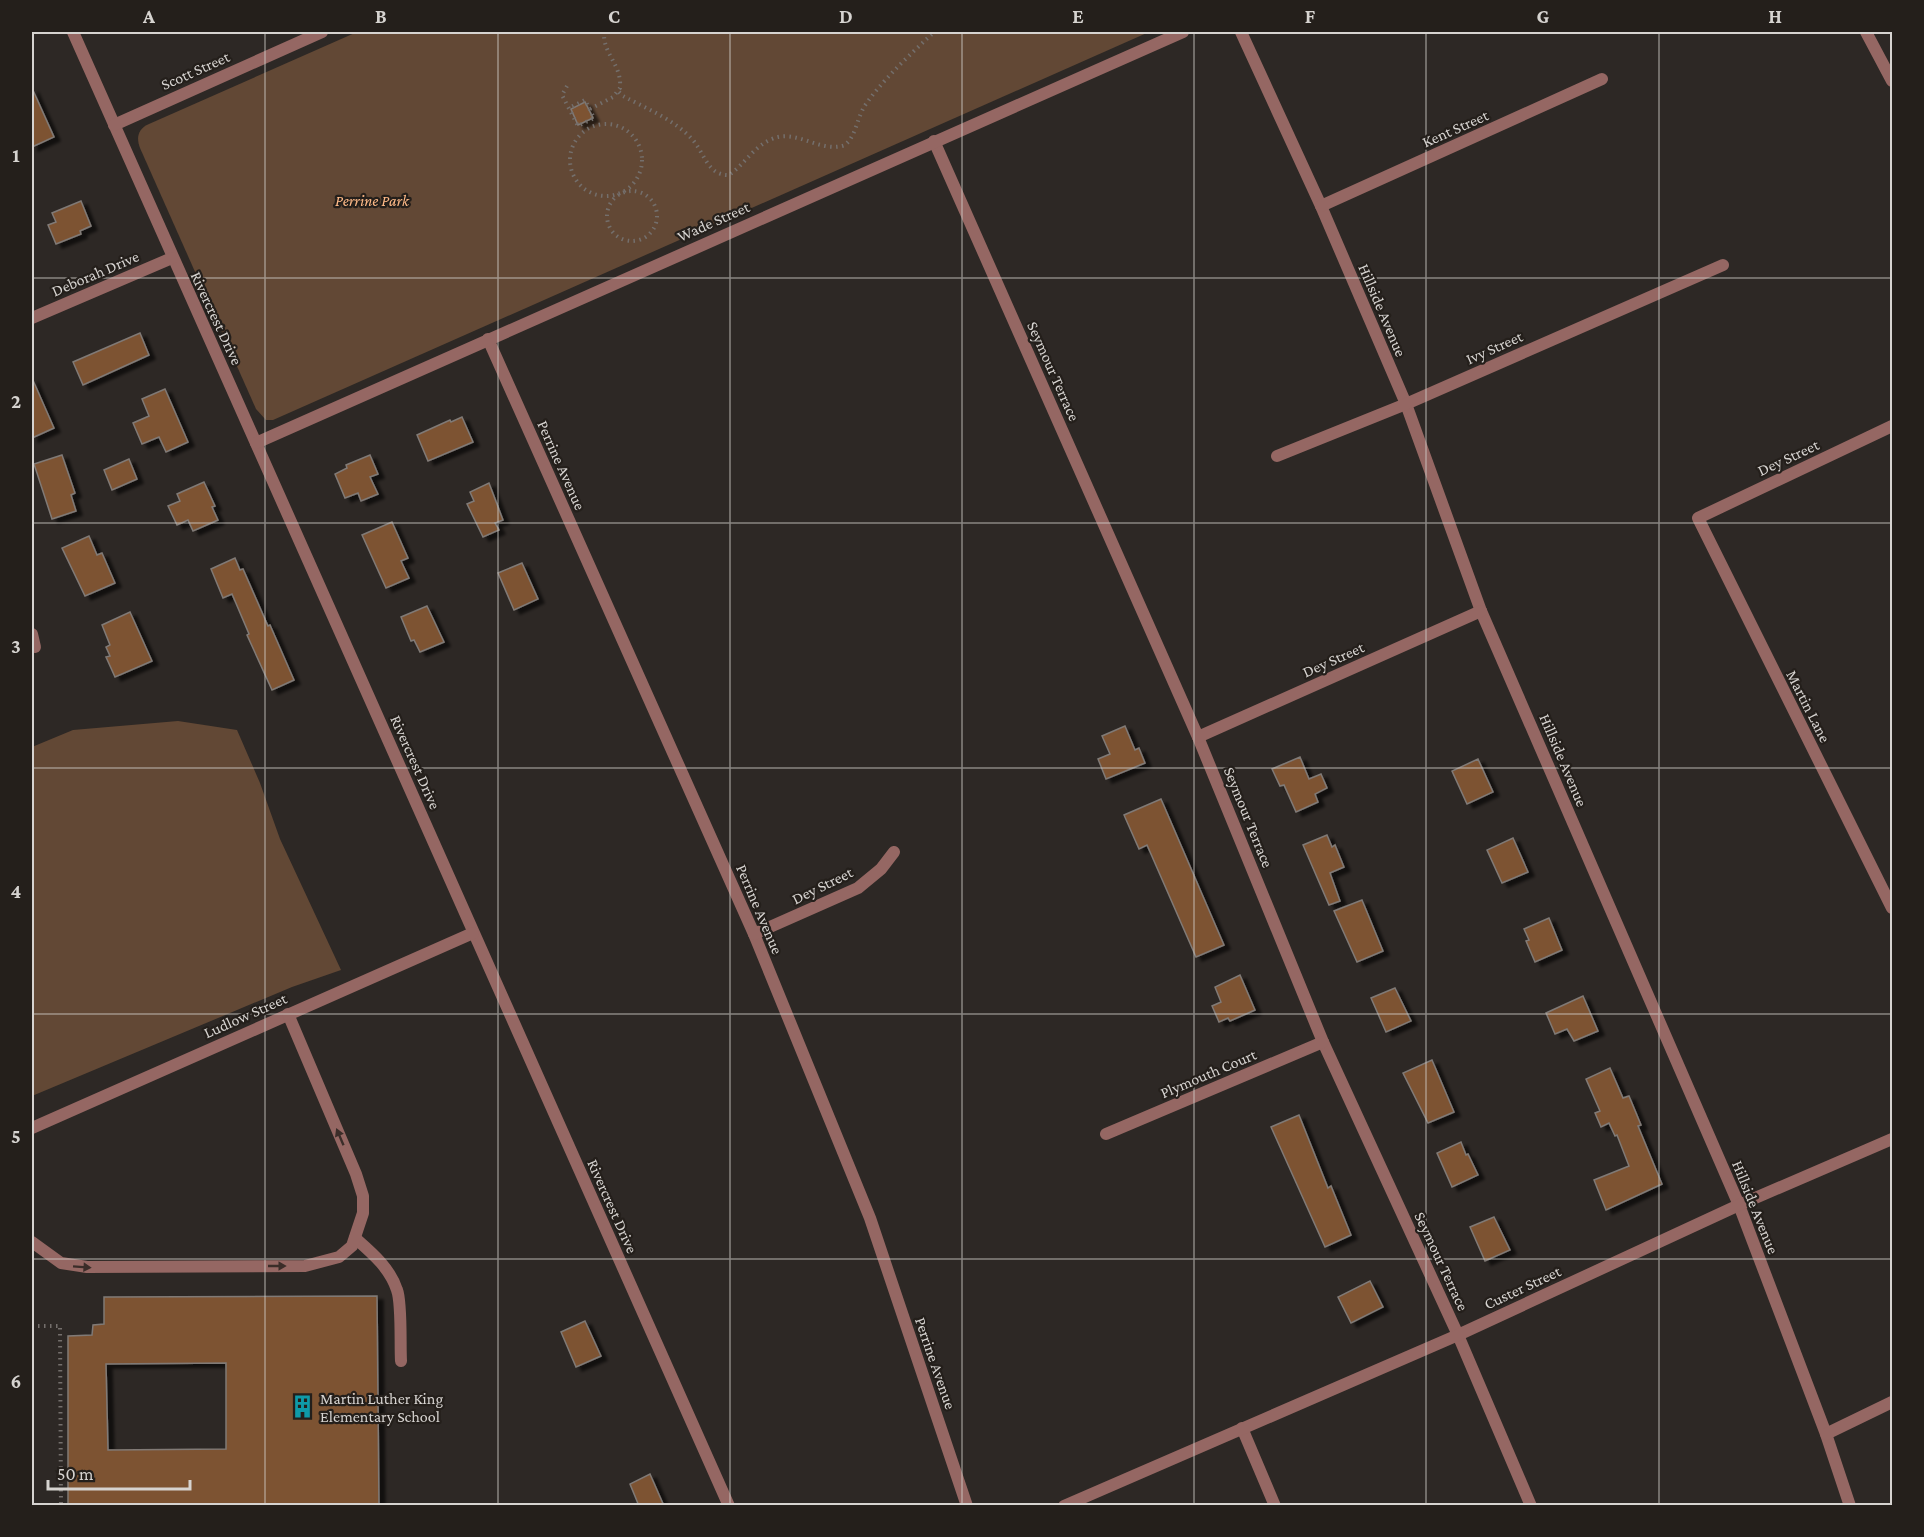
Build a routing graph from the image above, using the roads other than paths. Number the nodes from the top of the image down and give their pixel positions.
1 (73, 32) edge
2 (322, 32) edge
3 (1183, 32) edge
4 (1241, 32) edge
5 (1866, 32) edge
6 (1602, 79) dead end
7 (1893, 81) edge
8 (114, 125) junction
9 (934, 141) junction
10 (1321, 206) junction
11 (172, 258) junction
12 (1723, 265) dead end
13 (32, 318) edge
14 (488, 339) junction
15 (1406, 404) junction
16 (1893, 426) edge
17 (256, 443) junction
18 (1277, 456) dead end
19 (1698, 518) joint
20 (1481, 611) junction
21 (32, 634) edge
22 (35, 647) dead end
23 (1198, 737) junction
24 (894, 852) dead end
25 (1893, 908) edge
26 (473, 933) junction
27 (754, 934) junction
28 (288, 1014) junction
29 (1323, 1042) junction
30 (32, 1128) edge
31 (1106, 1134) dead end
32 (1893, 1139) edge
33 (1739, 1205) junction
34 (355, 1238) junction
35 (32, 1242) edge
36 (1458, 1335) junction
37 (400, 1361) dead end
38 (1893, 1402) edge
39 (1242, 1428) junction
40 (1826, 1434) junction
41 (729, 1506) edge
42 (967, 1506) edge
43 (1064, 1506) edge
44 (1275, 1506) edge
45 (1532, 1506) edge
46 (1850, 1506) edge

1 - 8 street, Rivercrest Drive
2 - 8 street, Scott Street
3 - 9 street, Wade Street
4 - 10 street, Hillside Avenue
5 - 7 street
6 - 10 street, Kent Street
8 - 11 street, Rivercrest Drive
9 - 14 street, Wade Street
9 - 23 street, Seymour Terrace
10 - 15 street, Hillside Avenue
11 - 13 street, Deborah Drive
11 - 17 street, Rivercrest Drive
12 - 15 street, Ivy Street
14 - 17 street, Wade Street
14 - 27 street, Perrine Avenue
15 - 18 street, Ivy Street
15 - 20 street, Hillside Avenue
16 - 19 street, Dey Street
17 - 26 street, Rivercrest Drive
19 - 25 street, Martin Lane
20 - 23 street, Dey Street
20 - 33 street, Hillside Avenue
21 - 22 street
23 - 29 street, Seymour Terrace
24 - 27 street, Dey Street
26 - 28 street, Ludlow Street
26 - 41 street, Rivercrest Drive
27 - 42 street, Perrine Avenue
28 - 30 street, Ludlow Street
34 -> 28 street
29 - 31 street, Plymouth Court
29 - 36 street, Seymour Terrace
32 - 33 street, Custer Street
33 - 36 street, Custer Street
33 - 40 street, Hillside Avenue
35 -> 34 street
34 - 37 street
36 - 39 street, Custer Street
36 - 45 street, Seymour Terrace
38 - 40 street
39 - 43 street, Custer Street
39 - 44 street
40 - 46 street, Hillside Avenue

